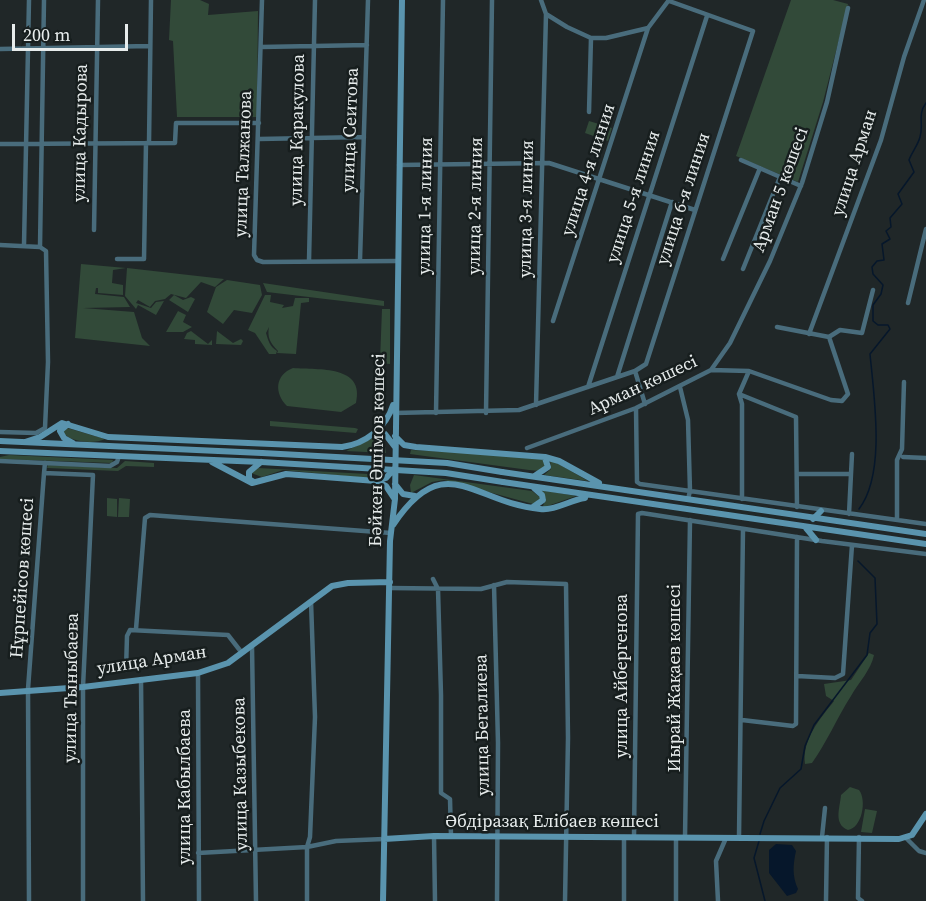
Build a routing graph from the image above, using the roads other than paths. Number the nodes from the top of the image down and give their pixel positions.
1 (28, 0) edge
2 (44, 0) edge
3 (98, 0) edge
4 (151, 0) edge
5 (262, 0) edge
6 (315, 0) edge
7 (368, 0) edge
8 (402, 0) edge
9 (443, 0) edge
10 (492, 0) edge
11 (541, 0) edge
12 (924, 0) edge
13 (669, 1) edge
14 (848, 8) dead end
15 (546, 14) junction
16 (707, 16) junction
17 (648, 27) junction
18 (591, 38) junction
19 (367, 45) junction
20 (149, 46) junction
21 (314, 46) junction
22 (261, 47) junction
23 (96, 48) junction
24 (0, 49) edge
25 (27, 49) junction
26 (43, 49) junction
27 (589, 112) dead end
28 (259, 123) junction
29 (311, 137) junction
30 (364, 137) junction
31 (259, 139) junction
32 (148, 143) junction
33 (0, 144) edge
34 (42, 144) junction
35 (95, 144) junction
36 (25, 145) junction
37 (741, 160) dead end
38 (440, 163) junction
39 (490, 163) junction
40 (542, 163) junction
41 (399, 165) junction
42 (760, 168) junction
43 (780, 177) junction
44 (600, 180) junction
45 (801, 186) junction
46 (648, 195) junction
47 (672, 202) junction
48 (695, 210) junction
49 (926, 229) edge
50 (94, 230) dead end
51 (0, 245) edge
52 (24, 245) junction
53 (40, 247) junction
54 (723, 259) dead end
55 (117, 260) dead end
56 (309, 261) junction
57 (360, 261) junction
58 (397, 261) junction
59 (743, 268) dead end
60 (873, 290) dead end
61 (908, 303) dead end
62 (553, 321) dead end
63 (777, 327) dead end
64 (809, 334) junction
65 (829, 337) junction
66 (711, 369) junction
67 (635, 371) junction
68 (749, 371) junction
69 (617, 377) junction
70 (904, 382) dead end
71 (588, 387) junction
72 (680, 387) junction
73 (739, 394) junction
74 (394, 400) junction
75 (645, 404) junction
76 (536, 405) junction
77 (636, 408) junction
78 (395, 413) junction
79 (436, 413) junction
80 (486, 413) junction
81 (71, 424) junction
82 (0, 432) edge
83 (375, 433) junction
84 (395, 435) junction
85 (0, 441) edge
86 (25, 442) junction
87 (82, 445) junction
88 (395, 447) junction
89 (416, 447) junction
90 (527, 448) dead end
91 (0, 451) edge
92 (852, 454) dead end
93 (119, 456) junction
94 (545, 457) junction
95 (903, 457) dead end
96 (395, 458) junction
97 (926, 458) edge
98 (206, 460) junction
99 (0, 461) edge
100 (261, 462) junction
101 (45, 463) junction
102 (395, 467) junction
103 (44, 473) junction
104 (797, 474) junction
105 (851, 474) junction
106 (534, 476) junction
107 (376, 482) junction
108 (256, 483) junction
109 (395, 484) junction
110 (534, 487) junction
111 (611, 488) junction
112 (690, 490) junction
113 (662, 491) junction
114 (418, 494) junction
115 (593, 496) junction
116 (674, 497) junction
117 (688, 498) junction
118 (742, 498) junction
119 (394, 499) junction
120 (659, 506) junction
121 (797, 507) junction
122 (533, 508) junction
123 (673, 508) junction
124 (821, 511) junction
125 (849, 514) junction
126 (658, 515) junction
127 (813, 519) junction
128 (690, 520) junction
129 (897, 520) junction
130 (926, 524) edge
131 (806, 527) junction
132 (743, 529) junction
133 (391, 531) junction
134 (926, 534) edge
135 (797, 537) junction
136 (816, 540) junction
137 (926, 544) edge
138 (852, 545) junction
139 (926, 554) edge
140 (433, 579) dead end
141 (389, 585) junction
142 (494, 585) junction
143 (438, 589) junction
144 (311, 601) junction
145 (136, 629) junction
146 (252, 646) junction
147 (243, 653) junction
148 (126, 670) dead end
149 (198, 673) junction
150 (797, 676) junction
151 (141, 679) junction
152 (83, 687) junction
153 (28, 689) junction
154 (0, 693) edge
155 (742, 720) junction
156 (825, 808) dead end
157 (926, 814) edge
158 (434, 836) junction
159 (451, 836) junction
160 (624, 837) junction
161 (634, 837) junction
162 (685, 837) junction
163 (726, 837) junction
164 (739, 837) junction
165 (824, 837) junction
166 (859, 837) junction
167 (497, 838) junction
168 (566, 838) junction
169 (676, 838) junction
170 (906, 838) junction
171 (384, 839) junction
172 (307, 847) junction
173 (255, 849) junction
174 (198, 853) junction
175 (926, 853) edge
176 (29, 901) edge
177 (83, 901) edge
178 (143, 901) edge
179 (199, 901) edge
180 (256, 901) edge
181 (307, 901) edge
182 (383, 901) edge
183 (435, 901) edge
184 (497, 901) edge
185 (565, 901) edge
186 (624, 901) edge
187 (676, 901) edge
188 (718, 901) edge
189 (826, 901) edge
190 (862, 901) edge

1 - 25 street
2 - 26 street
3 - 23 street, улица Кадырова
4 - 20 street
5 - 22 street, улица Талжанова
6 - 21 street, улица Каракулова
7 - 19 street, улица Сеитова
8 - 41 main road, Бәйкен Әшімов көшесі
9 - 38 street, улица 1-я линия
10 - 39 street, улица 2-я линия
11 - 15 street
12 - 64 street, улица Арман
13 - 16 street
13 - 17 street
14 - 45 street, Арман 5 көшесі
15 - 18 street
15 - 40 street, улица 3-я линия
16 - 46 street, улица 5-я линия
16 - 48 street, улица 6-я линия
17 - 18 street
17 - 44 street, улица 4-я линия
18 - 27 street
19 - 21 street
19 - 30 street, улица Сеитова
20 - 23 street
20 - 32 street
21 - 22 street
21 - 29 street, улица Каракулова
22 - 28 street, улица Талжанова
23 - 26 street
23 - 35 street, улица Кадырова
24 - 25 street
25 - 26 street
25 - 36 street
26 - 34 street
28 - 31 street, улица Талжанова
28 - 32 street
29 - 30 street
29 - 31 street
29 - 56 street, улица Каракулова
30 - 57 street, улица Сеитова
31 - 56 street, улица Талжанова
32 - 35 street
32 - 55 street
33 - 36 street
34 - 35 street
34 - 36 street
34 - 53 street
35 - 50 street, улица Кадырова
36 - 52 street
37 - 42 street
38 - 39 street
38 - 41 street
38 - 79 street, улица 1-я линия
39 - 40 street
39 - 80 street, улица 2-я линия
40 - 44 street
40 - 76 street, улица 3-я линия
41 - 58 main road, Бәйкен Әшімов көшесі
42 - 43 street
42 - 54 street
43 - 45 street
43 - 59 street
44 - 46 street
44 - 62 street, улица 4-я линия
45 - 66 street, Арман 5 көшесі
46 - 47 street
46 - 71 street, улица 5-я линия
47 - 48 street
47 - 69 street
48 - 67 street, улица 6-я линия
49 - 61 street
51 - 52 street
52 - 53 street
53 - 82 street
56 - 57 street, улица Талжанова
57 - 58 street, улица Талжанова
58 - 74 main road, Бәйкен Әшімов көшесі
60 - 65 street
63 - 64 street
64 - 65 street
65 - 68 street, Арман көшесі
66 - 68 street, Арман көшесі
66 - 72 street, Арман көшесі
67 - 69 street
67 - 75 street
68 - 73 street
69 - 71 street
70 - 129 street
71 - 76 street
72 - 75 street, Арман көшесі
72 - 112 street
73 - 104 street
73 - 118 street
74 - 78 main road, Бәйкен Әшімов көшесі
74 - 83 main road
75 - 77 street, Арман көшесі
76 - 80 street
77 - 90 street, Арман көшесі
77 - 113 street
78 - 79 street
78 - 84 main road, Бәйкен Әшімов көшесі
79 - 80 street
81 - 83 main road
81 - 86 main road
81 - 87 main road
83 - 88 main road
84 - 88 main road, Бәйкен Әшімов көшесі
84 - 89 main road
85 - 86 main road
86 - 87 main road
87 - 106 main road, bridge
88 - 96 main road, Бәйкен Әшімов көшесі
89 - 94 main road
89 - 96 main road
91 - 93 main road
92 - 105 street
93 - 98 main road
93 - 101 street
94 - 106 main road
94 - 111 main road
95 - 97 street
96 - 102 main road, Бәйкен Әшімов көшесі
98 - 100 main road
98 - 108 main road
99 - 101 street
100 - 108 main road
100 - 110 main road, bridge
101 - 103 street, Нұрпейісов көшесі
102 - 107 main road
102 - 109 main road, Бәйкен Әшімов көшесі
103 - 152 street, улица Тыныбаева
103 - 153 street, Нұрпейісов көшесі
104 - 105 street
104 - 121 street
105 - 125 street
106 - 111 main road
107 - 108 main road
107 - 119 main road
109 - 114 main road
109 - 119 main road, Бәйкен Әшімов көшесі
110 - 115 main road
110 - 122 main road
111 - 113 main road
112 - 113 street
112 - 117 street
112 - 118 street
113 - 116 main road
114 - 122 main road
114 - 133 main road
115 - 120 main road
115 - 122 main road
116 - 117 main road
116 - 123 main road
117 - 127 main road
118 - 121 street
119 - 133 main road, Бәйкен Әшімов көшесі
120 - 123 main road
120 - 126 main road
121 - 124 street
123 - 131 main road
124 - 125 street
124 - 127 main road
125 - 129 street
126 - 128 street
126 - 161 street, улица Айбергенова
127 - 134 main road
128 - 132 street
128 - 162 street, Иырай Жақаев көшесі
129 - 130 street
131 - 136 main road
131 - 137 main road
132 - 135 street
132 - 155 street
133 - 141 main road, Бәйкен Әшімов көшесі
133 - 145 street
135 - 136 street
135 - 150 street
136 - 138 street
138 - 139 street
138 - 150 street
140 - 143 street
141 - 143 street
141 - 144 main road, улица Арман
141 - 171 main road, Бәйкен Әшімов көшесі
142 - 143 street
142 - 167 street, улица Бегалиева
142 - 168 street
143 - 159 street
144 - 146 main road, улица Арман
144 - 172 street
145 - 147 street
145 - 148 street
146 - 147 main road, улица Арман
146 - 173 street, улица Казыбекова
147 - 149 main road, улица Арман
149 - 151 main road, улица Арман
149 - 174 street, улица Кабылбаева
150 - 155 street
151 - 152 main road, улица Арман
151 - 178 street
152 - 153 main road, улица Арман
152 - 177 street, улица Тыныбаева
153 - 154 main road, улица Арман
153 - 176 street, Нұрпейісов көшесі
155 - 164 street
156 - 165 street
157 - 170 main road
158 - 159 main road, Әбдіразақ Елібаев көшесі
158 - 171 main road, Әбдіразақ Елібаев көшесі
158 - 183 street
159 - 167 main road, Әбдіразақ Елібаев көшесі
160 - 161 main road, Әбдіразақ Елібаев көшесі
160 - 168 main road, Әбдіразақ Елібаев көшесі
160 - 186 street
161 - 169 main road, Әбдіразақ Елібаев көшесі
162 - 163 main road, Әбдіразақ Елібаев көшесі
162 - 169 main road, Әбдіразақ Елібаев көшесі
163 - 164 main road, Әбдіразақ Елібаев көшесі
163 - 188 street
164 - 165 main road, Әбдіразақ Елібаев көшесі
165 - 166 main road, Әбдіразақ Елібаев көшесі
165 - 189 street
166 - 170 main road, Әбдіразақ Елібаев көшесі
166 - 190 street
167 - 168 main road, Әбдіразақ Елібаев көшесі
167 - 184 street, улица Бегалиева
168 - 185 street
169 - 187 street
170 - 175 street
171 - 172 street, Әбдіразақ Елібаев көшесі
171 - 182 main road, Бәйкен Әшімов көшесі
172 - 173 street, Әбдіразақ Елібаев көшесі
172 - 181 street
173 - 174 street, Әбдіразақ Елібаев көшесі
173 - 180 street, улица Казыбекова
174 - 179 street, улица Кабылбаева

